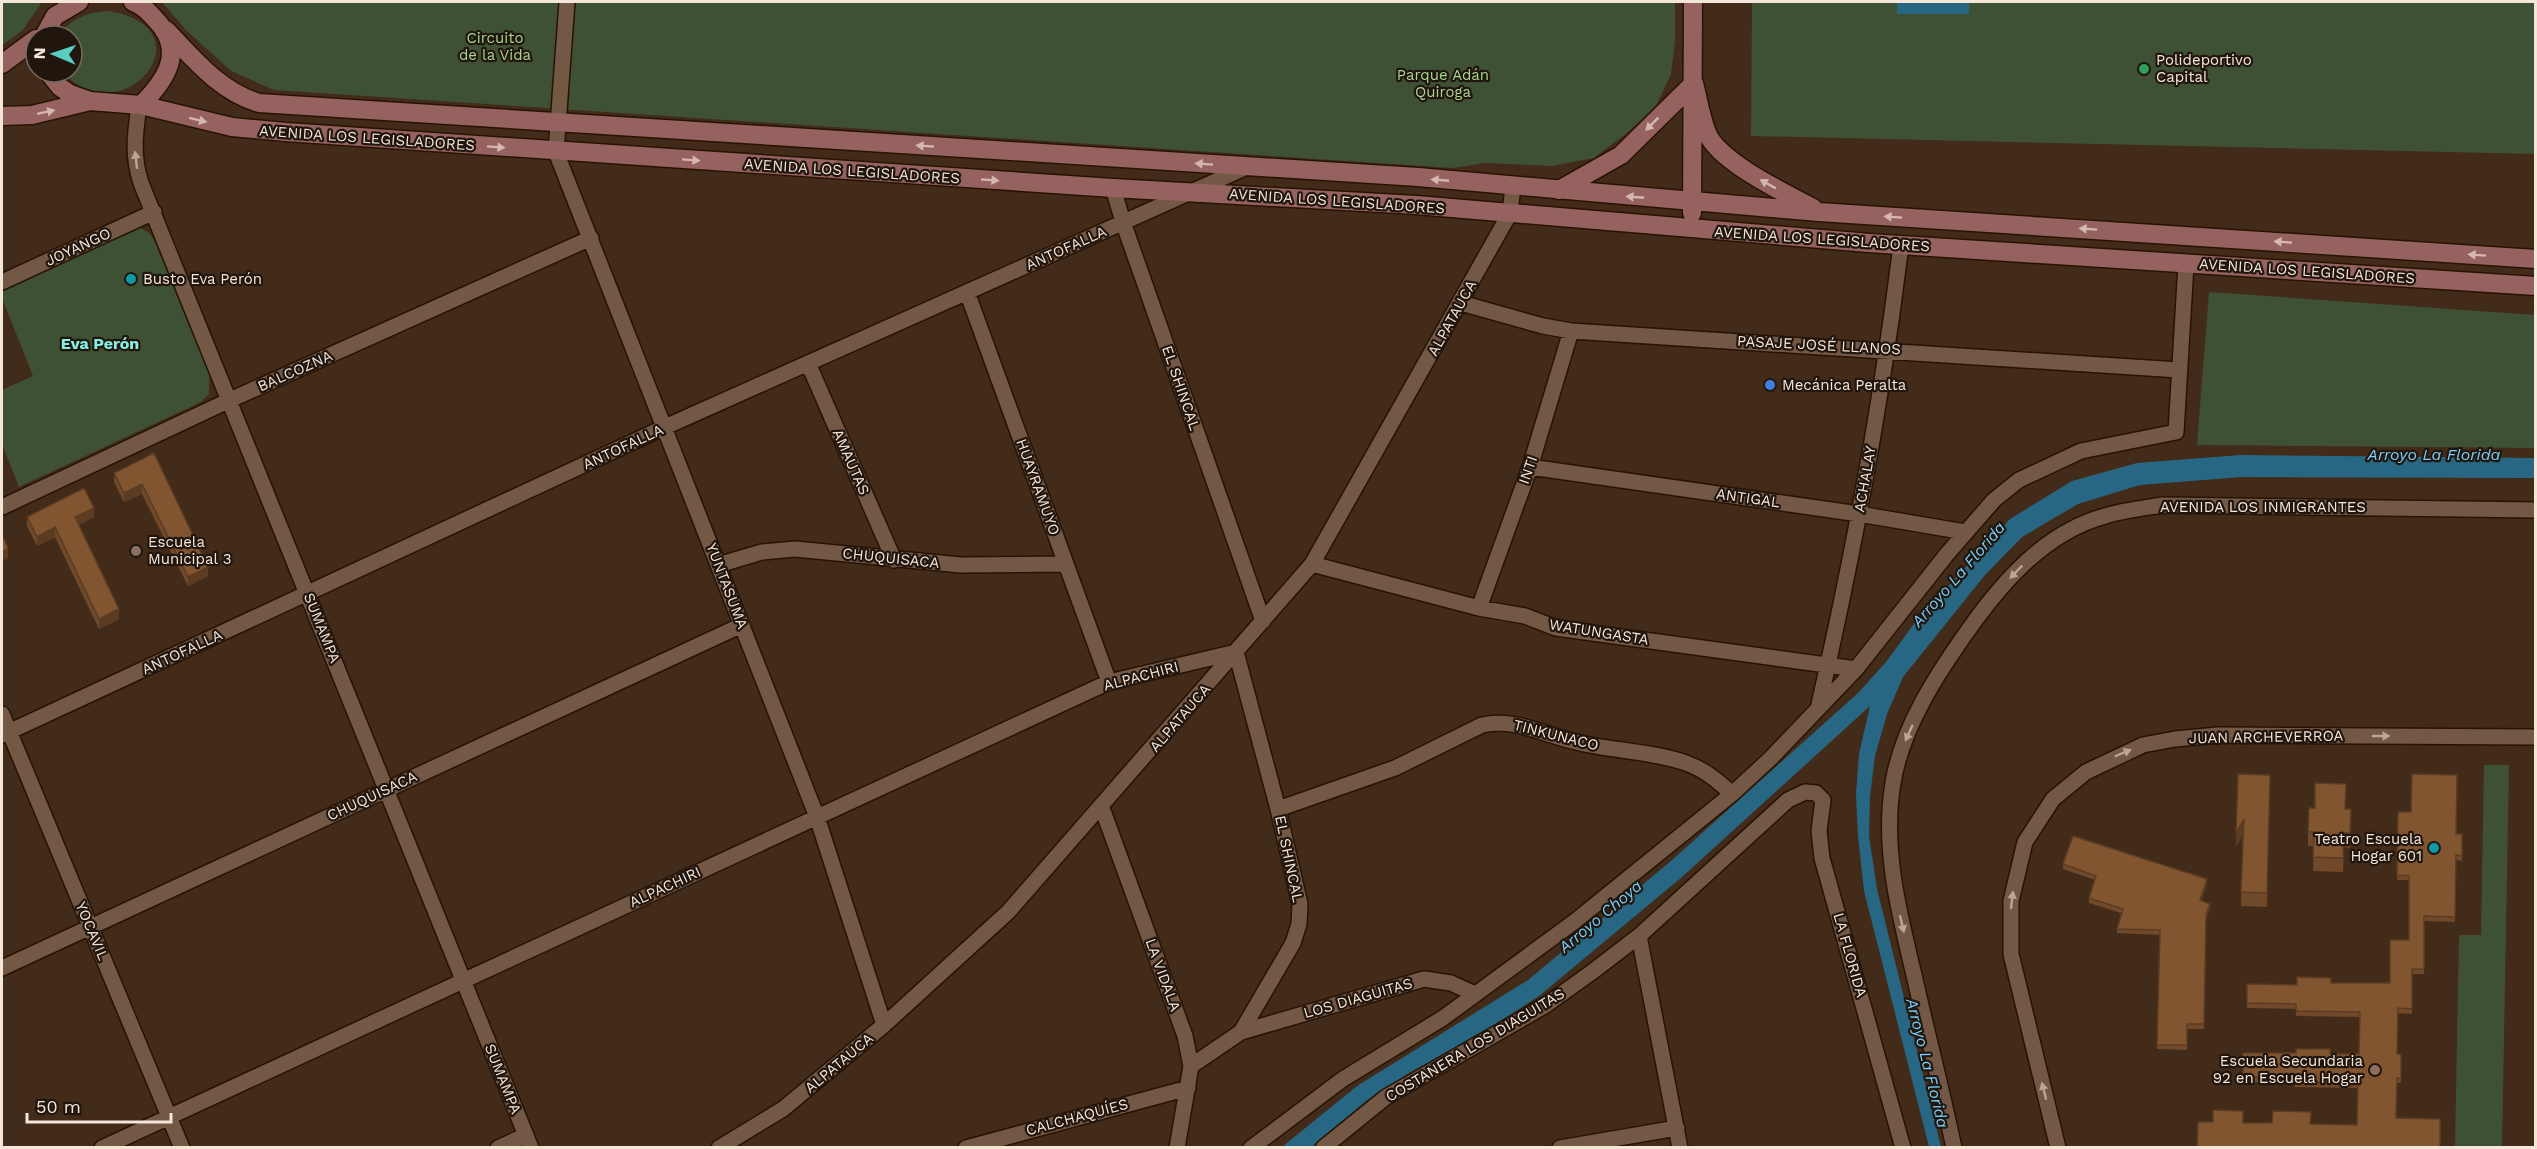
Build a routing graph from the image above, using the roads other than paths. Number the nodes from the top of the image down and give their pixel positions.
1 (79, 2) edge
2 (567, 2) edge
3 (1693, 2) edge
4 (138, 3) edge
5 (50, 24) edge
6 (166, 30) junction
7 (24, 45) edge
8 (2, 64) edge
9 (1694, 83) junction
10 (58, 84) edge
11 (90, 101) junction
12 (140, 105) junction
13 (2, 116) edge
14 (559, 122) junction
15 (556, 152) junction
16 (1247, 167) junction
17 (1513, 186) junction
18 (1113, 188) junction
19 (1558, 190) junction
20 (1191, 192) junction
21 (1693, 202) junction
22 (154, 212) junction
23 (1820, 212) junction
24 (1510, 213) junction
25 (1123, 222) junction
26 (1692, 229) junction
27 (591, 238) junction
28 (1901, 245) junction
29 (2535, 259) edge
30 (2186, 264) junction
31 (2, 282) edge
32 (2535, 286) edge
33 (967, 292) junction
34 (1461, 303) junction
35 (1571, 331) junction
36 (1888, 350) junction
37 (808, 363) junction
38 (2179, 370) junction
39 (230, 400) junction
40 (665, 427) junction
41 (1530, 467) junction
42 (2, 507) edge
43 (2535, 510) edge
44 (1859, 514) junction
45 (1965, 532) junction
46 (894, 560) junction
47 (1066, 564) junction
48 (1312, 564) junction
49 (718, 566) junction
50 (308, 594) junction
51 (1479, 608) junction
52 (1263, 621) junction
53 (742, 625) junction
54 (1236, 652) junction
55 (1828, 665) junction
56 (1856, 669) junction
57 (1109, 682) junction
58 (1818, 710) junction
59 (2, 714) edge
60 (5, 733) edge
61 (2535, 737) edge
62 (387, 789) junction
63 (1732, 794) junction
64 (1788, 800) joint
65 (1102, 808) junction
66 (1278, 809) junction
67 (817, 817) junction
68 (90, 927) junction
69 (1639, 936) junction
70 (2, 968) edge
71 (463, 980) junction
72 (1475, 994) junction
73 (884, 1025) junction
74 (1241, 1032) junction
75 (1191, 1066) junction
76 (1188, 1088) junction
77 (169, 1117) junction
78 (1677, 1128) junction
79 (528, 1141) edge
80 (102, 1148) edge
81 (182, 1148) edge
82 (498, 1148) edge
83 (720, 1148) edge
84 (966, 1148) edge
85 (1177, 1148) edge
86 (1251, 1148) edge
87 (1323, 1148) edge
88 (1560, 1148) edge
89 (1680, 1148) edge
90 (1902, 1148) edge
91 (1954, 1148) edge
92 (2058, 1148) edge

1 - 5 main road
2 - 14 street
3 - 9 main road
4 - 6 main road, AVENIDA LOS LEGISLADORES
6 - 12 main road
6 - 14 main road, AVENIDA LOS LEGISLADORES
7 - 8 main road
9 -> 19 main road
9 - 21 main road
23 -> 9 main road
10 - 11 main road
11 - 12 main road, AVENIDA LOS LEGISLADORES
13 -> 11 main road
12 -> 15 main road, AVENIDA LOS LEGISLADORES
22 -> 12 street, SUMAMPA
14 - 15 street
16 -> 14 main road, AVENIDA LOS LEGISLADORES
15 -> 18 main road, AVENIDA LOS LEGISLADORES
15 - 27 street, YUNTASUMA
17 -> 16 main road, AVENIDA LOS LEGISLADORES
16 - 20 street, ANTOFALLA
17 - 19 main road, AVENIDA LOS LEGISLADORES
17 - 24 street, ALPATAUCA
18 - 20 main road, AVENIDA LOS LEGISLADORES
18 - 25 street, EL SHINCAL
21 -> 19 main road, AVENIDA LOS LEGISLADORES
20 - 24 main road, AVENIDA LOS LEGISLADORES
20 - 25 street, ANTOFALLA
21 - 23 main road, AVENIDA LOS LEGISLADORES
21 - 26 main road
22 - 31 street, JOYANGO
22 - 39 street, SUMAMPA
29 -> 23 main road, AVENIDA LOS LEGISLADORES
24 - 26 main road, AVENIDA LOS LEGISLADORES
24 - 34 street, ALPATAUCA
25 - 33 street, ANTOFALLA
25 - 52 street, EL SHINCAL
26 - 28 main road, AVENIDA LOS LEGISLADORES
27 - 39 street, BALCOZNA
27 - 40 street, YUNTASUMA
28 - 30 main road, AVENIDA LOS LEGISLADORES
28 - 36 street, ACHALAY
30 - 32 main road, AVENIDA LOS LEGISLADORES
30 - 38 street
33 - 37 street, ANTOFALLA
33 - 47 street, HUAYRAMUYO
34 - 35 street, PASAJE JOSÉ LLANOS
34 - 48 street, ALPATAUCA
35 - 36 street, PASAJE JOSÉ LLANOS
35 - 41 street, INTI
36 - 38 street, PASAJE JOSÉ LLANOS
36 - 44 street, ACHALAY
37 - 40 street, ANTOFALLA
37 - 46 street, AMAUTAS
38 - 45 street
39 - 42 street, BALCOZNA
39 - 50 street, SUMAMPA
40 - 49 street, YUNTASUMA
40 - 50 street, ANTOFALLA
41 - 44 street, ANTIGAL
41 - 51 street, INTI
43 -> 91 street, AVENIDA LOS INMIGRANTES
44 - 45 street, ANTIGAL
44 - 55 street, ACHALAY
45 - 56 street
46 - 47 street, CHUQUISACA
46 - 49 street, CHUQUISACA
47 - 57 street, HUAYRAMUYO
48 - 51 street, WATUNGASTA
48 - 52 street, ALPATAUCA
49 - 53 street, YUNTASUMA
50 - 60 street, ANTOFALLA
50 - 62 street, SUMAMPA
51 - 55 street, WATUNGASTA
52 - 54 street, ALPATAUCA
53 - 62 street, CHUQUISACA
53 - 67 street, YUNTASUMA
54 - 57 street, ALPACHIRI
54 - 65 street, ALPATAUCA
54 - 66 street, EL SHINCAL
55 - 56 street, WATUNGASTA
55 - 58 street, ACHALAY
56 - 58 street
57 - 67 street, ALPACHIRI
58 - 63 street
59 - 60 street, YOCAVIL
60 - 68 street, YOCAVIL
92 -> 61 street, JUAN ARCHEVERROA
62 - 68 street, CHUQUISACA
62 - 71 street, SUMAMPA
63 - 66 street, TINKUNACO
63 - 72 street
64 - 69 street, COSTANERA LOS DIAGUITAS
64 - 90 street, LA FLORIDA
65 - 73 street, ALPATAUCA
65 - 75 street, LA VIDALA
66 - 74 street, EL SHINCAL
67 - 71 street, ALPACHIRI
67 - 73 street, YUNTASUMA
68 - 70 street, CHUQUISACA
68 - 77 street, YOCAVIL
69 - 78 street
69 - 87 street, COSTANERA LOS DIAGUITAS
71 - 77 street, ALPACHIRI
71 - 79 street, SUMAMPA
72 - 74 street, LOS DIAGUITAS
72 - 86 street
73 - 83 street, ALPATAUCA
74 - 75 street, EL SHINCAL
75 - 76 street, LA VIDALA
76 - 84 street, CALCHAQUÍES
76 - 85 street, LA VIDALA
77 - 80 street, ALPACHIRI
77 - 81 street, YOCAVIL
78 - 88 street
78 - 89 street
79 - 82 street

